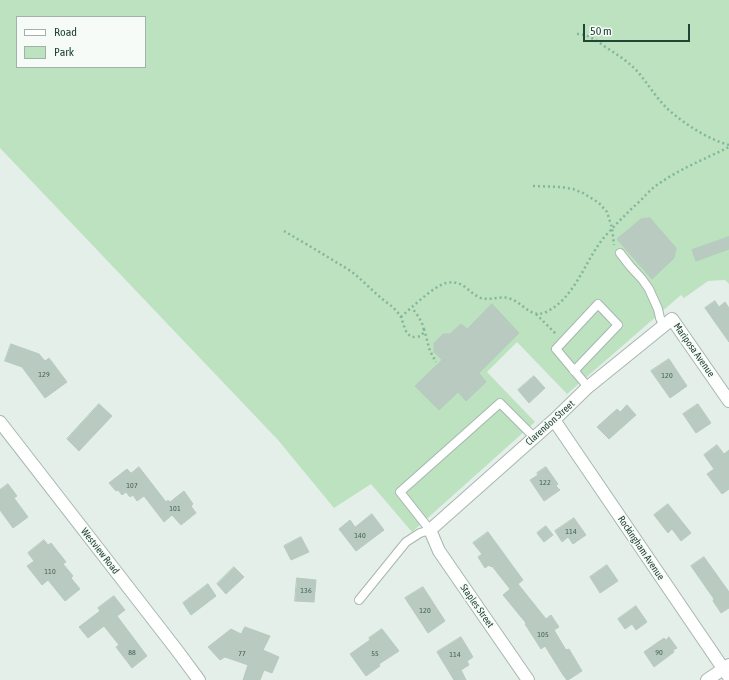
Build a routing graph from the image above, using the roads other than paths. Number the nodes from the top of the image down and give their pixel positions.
1 (620, 253) road end
2 (668, 323) junction
3 (574, 371) junction
4 (588, 387) junction
5 (729, 401) edge
6 (554, 420) junction
7 (0, 422) edge
8 (534, 437) junction
9 (430, 530) junction
10 (359, 600) dead end
11 (727, 670) edge
12 (199, 680) edge
13 (528, 680) edge
14 (707, 680) edge

1 - 2 lane
2 - 4 street, Clarendon Street
2 - 5 street, Mariposa Avenue
3 - 3 lane
3 - 4 lane
4 - 6 street, Clarendon Street
6 - 8 street, Clarendon Street
6 - 11 street, Rockingham Avenue
7 - 12 street, Westview Road
8 - 9 street, Clarendon Street
8 - 9 lane
9 - 10 lane
9 - 13 street, Staples Street
11 - 14 street

